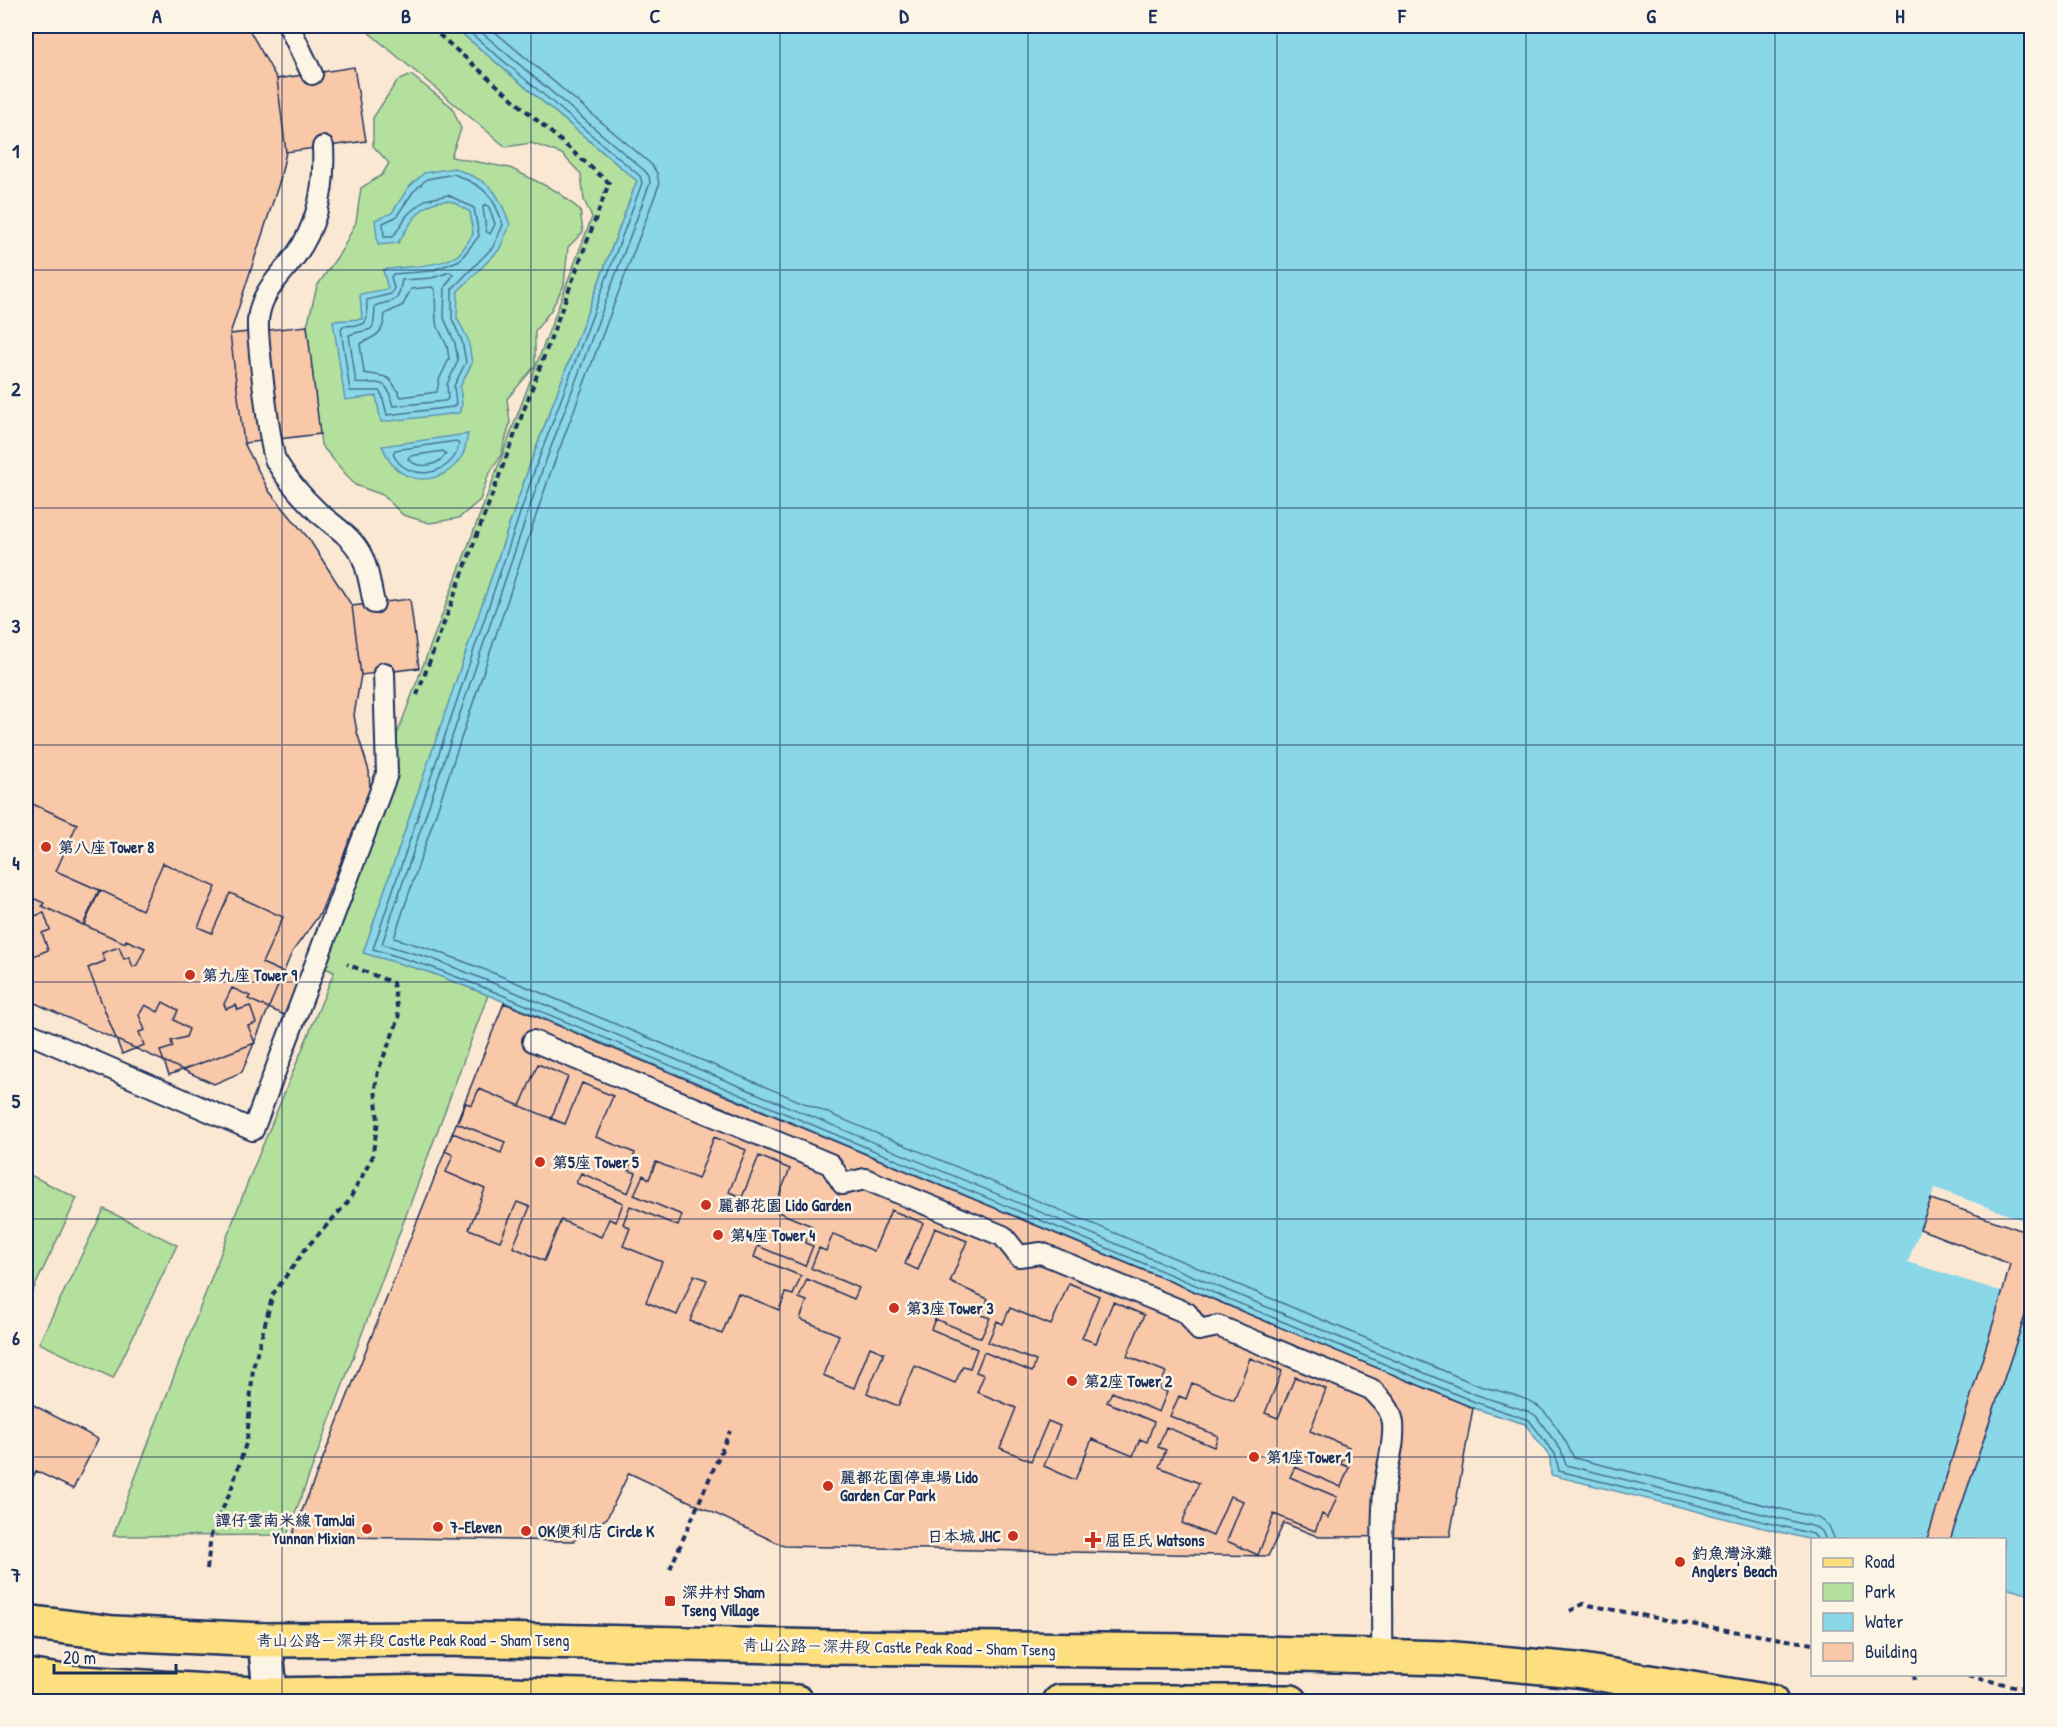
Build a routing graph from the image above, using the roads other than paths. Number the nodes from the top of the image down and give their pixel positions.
1 (289, 26) edge
2 (312, 74) dead end
3 (323, 147) dead end
4 (374, 603) dead end
5 (384, 673) dead end
6 (26, 1032) edge
7 (533, 1041) dead end
8 (26, 1622) edge
9 (265, 1640) junction
10 (1382, 1657) junction
11 (26, 1676) edge
12 (271, 1698) edge
13 (655, 1700) edge
14 (797, 1701) edge
15 (1060, 1701) edge
16 (1272, 1701) edge
17 (1771, 1701) edge

1 - 2 lane
3 - 4 lane
5 - 6 lane
7 - 10 lane
8 - 9 main road, 青山公路－深井段 Castle Peak Road – Sham Tseng
9 - 10 main road, 青山公路－深井段 Castle Peak Road – Sham Tseng
9 - 12 street
10 - 17 main road, 青山公路－深井段 Castle Peak Road – Sham Tseng
11 - 12 main road
12 - 13 main road
13 - 14 main road
15 - 16 main road

